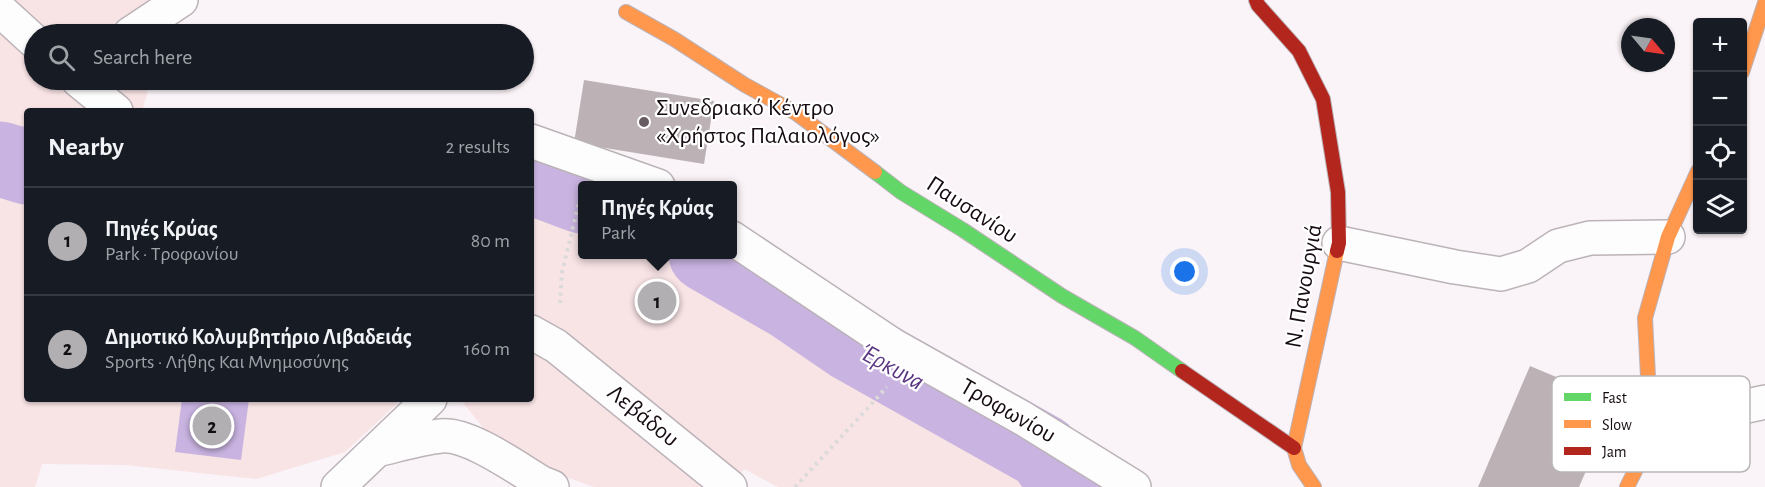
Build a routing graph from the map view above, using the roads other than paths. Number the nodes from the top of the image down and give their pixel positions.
1 (181, 0) edge
2 (1256, 0) edge
3 (1765, 3) edge
4 (0, 10) edge
5 (626, 12) dead end
6 (144, 24) edge
7 (24, 32) edge
8 (1747, 59) edge
9 (90, 90) edge
10 (112, 108) edge
11 (534, 142) edge
12 (1694, 180) edge
13 (644, 181) edge
14 (1668, 237) junction
15 (737, 241) edge
16 (1339, 243) junction
17 (544, 339) edge
18 (1648, 376) edge
19 (427, 402) edge
20 (1765, 402) edge
21 (1750, 405) edge
22 (1294, 448) junction
23 (377, 450) junction
24 (1634, 472) edge
25 (338, 487) edge
26 (552, 487) edge
27 (730, 487) edge
28 (1134, 487) edge
29 (1314, 487) edge
30 (1627, 487) edge

1 - 6 street
2 - 16 street, Ν. Πανουργιά
3 - 8 street
4 - 7 street
5 - 22 street, Παυσανίου
9 - 10 street
11 - 13 street
12 - 14 street
14 - 16 street
14 - 18 street
15 - 28 street, Τροφωνίου
16 - 22 street, Ν. Πανουργιά
17 - 27 street, Λεβάδου
19 - 23 street
20 - 21 street
22 - 29 street
23 - 25 street
23 - 26 street
24 - 30 street

